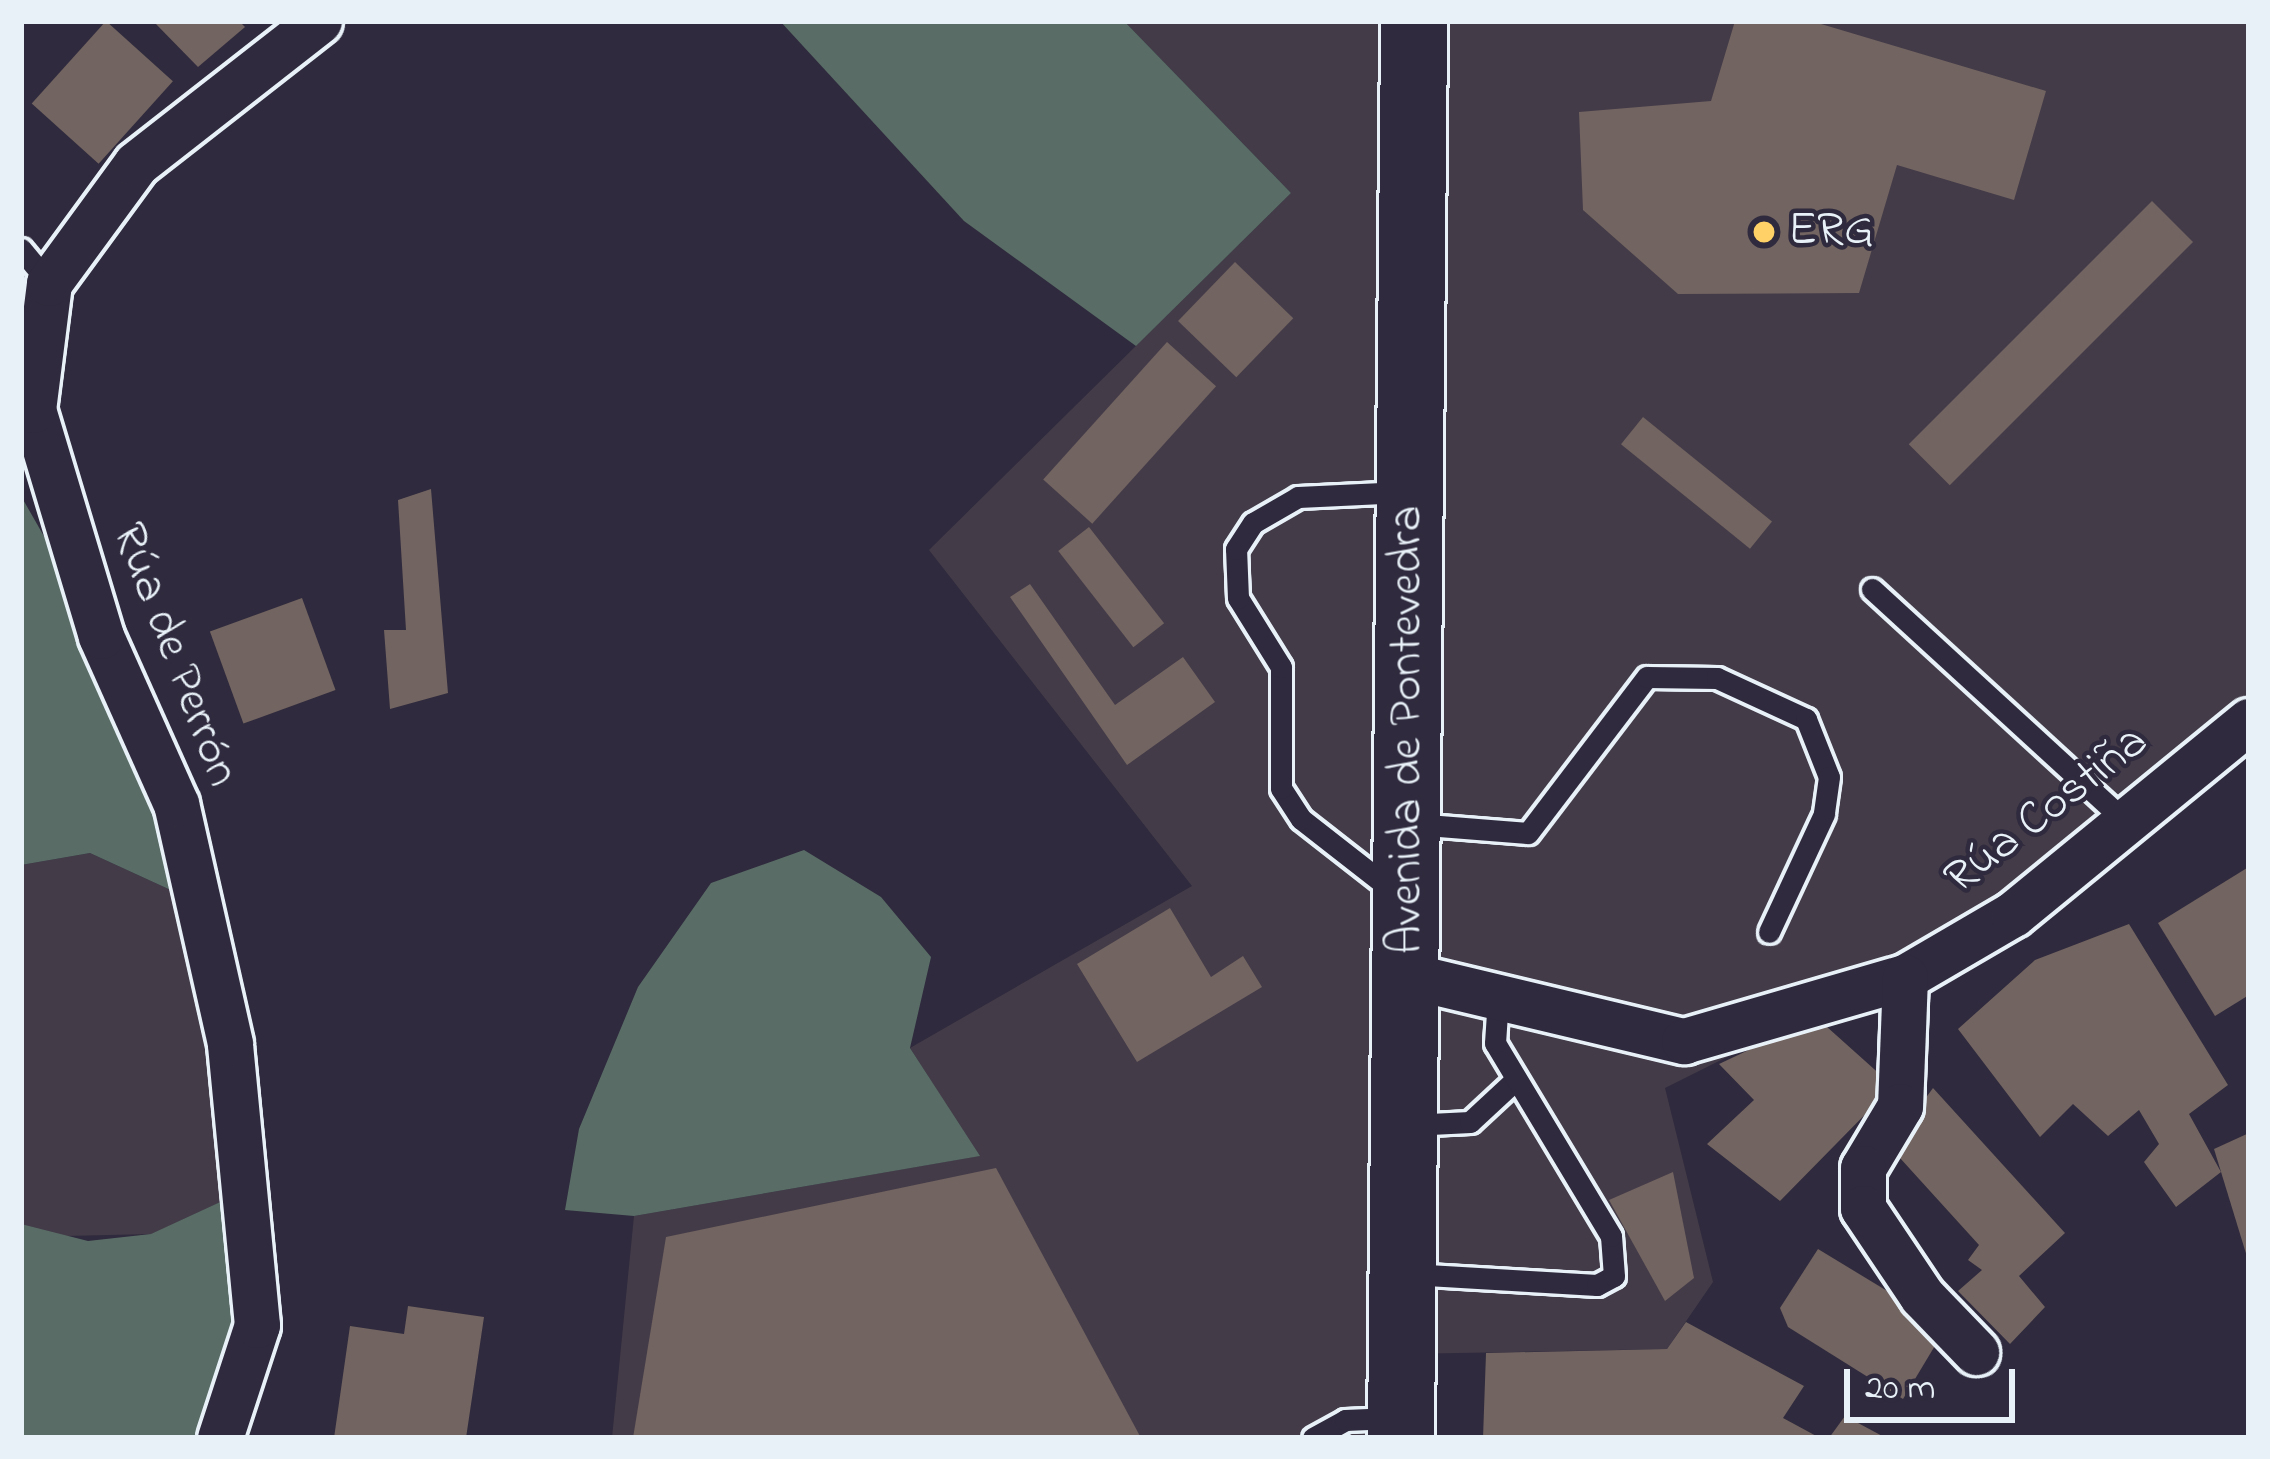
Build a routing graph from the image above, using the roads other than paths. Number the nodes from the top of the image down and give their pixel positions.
1 (320, 21) edge
2 (1414, 21) edge
3 (35, 266) edge
4 (1410, 492) junction
5 (1872, 589) dead end
6 (2249, 721) edge
7 (2126, 821) junction
8 (1407, 824) junction
9 (1407, 901) junction
10 (1769, 932) dead end
11 (1406, 975) junction
12 (1905, 977) junction
13 (1498, 998) junction
14 (1512, 1083) junction
15 (1405, 1125) junction
16 (1403, 1274) junction
17 (1976, 1352) dead end
18 (1402, 1427) edge
19 (220, 1438) edge
20 (1313, 1438) edge

1 - 3 street, Rúa de Perrón
2 - 4 main road, Avenida de Pontevedra
3 - 19 street, Rúa de Perrón
4 - 8 main road, Avenida de Pontevedra
4 - 9 lane
5 - 7 lane
6 - 7 street, Rúa Costiña
7 - 12 street, Rúa Costiña
8 - 9 main road, Avenida de Pontevedra
8 - 10 lane
9 - 11 main road, Avenida de Pontevedra
11 - 13 street, Rúa Costiña
11 - 15 main road, Avenida de Pontevedra
12 - 13 street, Rúa Costiña
12 - 17 street
13 - 14 lane
14 - 15 lane
14 - 16 lane
15 - 16 main road, Avenida de Pontevedra
16 - 18 main road, Avenida de Pontevedra
18 - 20 lane

